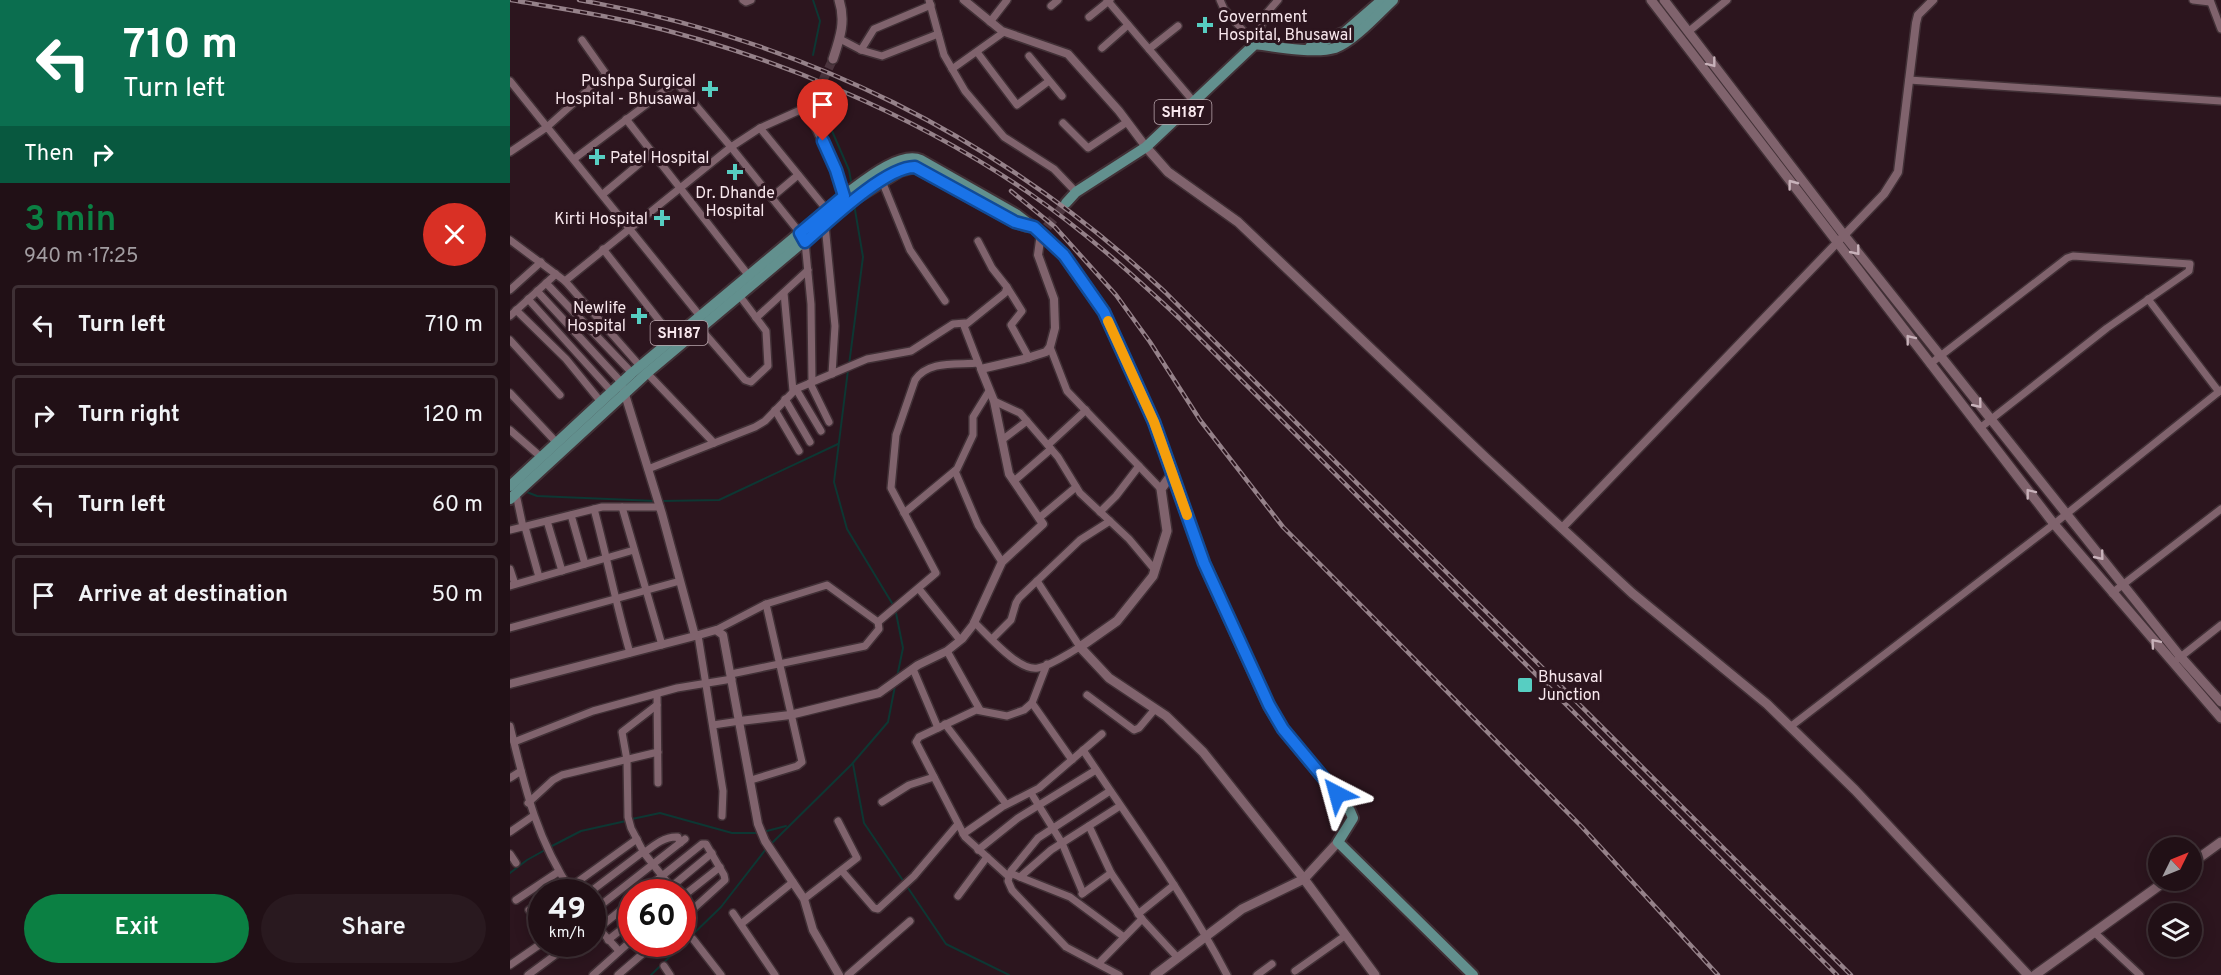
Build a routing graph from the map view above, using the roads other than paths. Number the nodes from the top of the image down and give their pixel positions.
1 (743, 0) edge
2 (750, 0) edge
3 (839, 0) edge
4 (964, 0) edge
5 (1007, 0) edge
6 (1058, 0) edge
7 (1220, 0) edge
8 (1278, 0) edge
9 (1382, 0) edge
10 (1393, 0) edge
11 (1651, 0) edge
12 (1664, 0) edge
13 (1727, 0) edge
14 (1933, 0) edge
15 (2193, 0) edge
16 (1108, 1) edge
17 (2210, 1) edge
18 (930, 3) edge
19 (1051, 6) dead end
20 (1089, 17) dead end
21 (990, 22) junction
22 (1363, 22) junction
23 (1128, 25) junction
24 (1178, 26) dead end
25 (2221, 29) edge
26 (1004, 32) junction
27 (1688, 32) junction
28 (938, 34) junction
29 (840, 39) junction
30 (582, 40) dead end
31 (1255, 44) junction
32 (1102, 48) dead end
33 (1149, 49) junction
34 (861, 50) junction
35 (977, 52) junction
36 (1029, 56) dead end
37 (833, 59) tunnel mouth
38 (952, 69) junction
39 (1909, 80) junction
40 (510, 81) edge
41 (1049, 81) junction
42 (817, 93) tunnel mouth
43 (1062, 96) dead end
44 (2221, 101) edge
45 (1194, 102) junction
46 (807, 107) junction
47 (626, 119) junction
48 (1127, 122) junction
49 (1063, 123) dead end
50 (547, 127) junction
51 (760, 128) junction
52 (731, 147) junction
53 (1146, 147) junction
54 (510, 152) edge
55 (652, 153) junction
56 (574, 159) junction
57 (798, 175) junction
58 (874, 182) junction
59 (680, 188) junction
60 (1076, 192) junction
61 (603, 194) junction
62 (849, 196) junction
63 (772, 197) junction
64 (1066, 203) tunnel mouth
65 (827, 210) junction
66 (825, 225) junction
67 (630, 227) junction
68 (1040, 229) junction
69 (1844, 236) junction
70 (803, 237) junction
71 (510, 240) edge
72 (978, 241) dead end
73 (1836, 243) junction
74 (603, 249) junction
75 (541, 262) junction
76 (808, 270) junction
77 (556, 274) junction
78 (749, 276) junction
79 (565, 281) junction
80 (546, 283) junction
81 (1007, 288) junction
82 (510, 290) edge
83 (537, 291) junction
84 (784, 292) junction
85 (739, 295) junction
86 (528, 299) junction
87 (2148, 300) junction
88 (945, 302) dead end
89 (516, 310) junction
90 (510, 316) edge
91 (756, 318) junction
92 (699, 321) junction
93 (965, 323) junction
94 (673, 338) junction
95 (510, 340) edge
96 (1050, 347) junction
97 (1940, 356) junction
98 (1029, 358) junction
99 (1930, 364) junction
100 (979, 366) junction
101 (640, 370) junction
102 (833, 374) junction
103 (811, 382) junction
104 (623, 388) junction
105 (794, 390) junction
106 (990, 391) junction
107 (2220, 391) edge
108 (612, 392) junction
109 (510, 393) edge
110 (560, 395) dead end
111 (785, 399) junction
112 (993, 400) junction
113 (601, 402) junction
114 (775, 410) junction
115 (1086, 410) junction
116 (1991, 420) junction
117 (1027, 421) junction
118 (829, 422) dead end
119 (1980, 428) junction
120 (510, 430) edge
121 (821, 431) dead end
122 (1002, 440) junction
123 (810, 442) dead end
124 (556, 443) junction
125 (714, 443) junction
126 (1049, 447) junction
127 (799, 451) dead end
128 (541, 457) junction
129 (1139, 466) junction
130 (648, 469) junction
131 (955, 471) junction
132 (1172, 474) junction
133 (1014, 481) junction
134 (515, 486) edge
135 (1076, 487) junction
136 (1161, 489) junction
137 (622, 507) junction
138 (660, 507) junction
139 (594, 509) junction
140 (2221, 509) edge
141 (1100, 512) junction
142 (904, 513) junction
143 (2066, 513) junction
144 (572, 515) junction
145 (1039, 518) junction
146 (548, 521) junction
147 (1110, 521) junction
148 (2054, 524) junction
149 (524, 527) junction
150 (1562, 528) junction
151 (510, 531) edge
152 (634, 550) junction
153 (607, 558) junction
154 (1002, 562) junction
155 (585, 564) junction
156 (510, 569) edge
157 (1155, 570) junction
158 (562, 571) junction
159 (539, 577) junction
160 (680, 580) junction
161 (1037, 581) junction
162 (512, 585) edge
163 (2123, 585) junction
164 (646, 589) junction
165 (919, 589) junction
166 (2112, 592) junction
167 (614, 598) junction
168 (766, 604) junction
169 (879, 622) junction
170 (974, 622) junction
171 (2221, 625) edge
172 (510, 628) edge
173 (716, 630) junction
174 (696, 636) junction
175 (992, 639) junction
176 (960, 640) junction
177 (662, 645) junction
178 (1080, 647) junction
179 (947, 651) junction
180 (630, 653) junction
181 (2177, 660) junction
182 (779, 664) junction
183 (1047, 664) junction
184 (913, 669) junction
185 (731, 676) junction
186 (706, 683) junction
187 (510, 684) edge
188 (657, 694) junction
189 (1088, 695) dead end
190 (2221, 702) edge
191 (1032, 703) junction
192 (657, 705) junction
193 (1155, 709) junction
194 (980, 710) junction
195 (790, 715) junction
196 (2221, 718) edge
197 (740, 721) junction
198 (713, 725) junction
199 (942, 726) junction
200 (510, 727) edge
201 (1790, 727) junction
202 (1102, 734) dead end
203 (513, 746) edge
204 (1083, 750) junction
205 (658, 752) junction
206 (627, 760) junction
207 (1072, 760) junction
208 (510, 768) edge
209 (1096, 770) junction
210 (515, 775) edge
211 (933, 777) junction
212 (751, 780) junction
213 (658, 783) dead end
214 (1110, 791) junction
215 (1031, 793) junction
216 (882, 802) dead end
217 (528, 803) junction
218 (1006, 804) junction
219 (1039, 805) junction
220 (1120, 806) junction
221 (533, 816) junction
222 (722, 816) dead end
223 (838, 820) dead end
224 (958, 825) junction
225 (1089, 826) junction
226 (1053, 827) junction
227 (510, 832) edge
228 (963, 834) junction
229 (637, 839) junction
230 (1338, 842) junction
231 (2221, 842) edge
232 (1062, 843) junction
233 (978, 850) junction
234 (644, 852) junction
235 (712, 853) junction
236 (510, 854) edge
237 (2202, 856) edge
238 (987, 857) junction
239 (516, 863) dead end
240 (653, 864) junction
241 (720, 867) junction
242 (842, 871) junction
243 (558, 872) junction
244 (1111, 873) junction
245 (1009, 875) junction
246 (662, 876) junction
247 (1020, 877) junction
248 (563, 879) edge
249 (583, 879) edge
250 (658, 879) edge
251 (664, 879) edge
252 (683, 879) edge
253 (1304, 879) junction
254 (606, 880) edge
255 (794, 882) junction
256 (1174, 885) junction
257 (696, 886) edge
258 (2152, 891) edge
259 (1083, 893) junction
260 (958, 896) dead end
261 (804, 899) junction
262 (1075, 899) junction
263 (516, 900) dead end
264 (606, 901) edge
265 (696, 907) edge
266 (732, 913) dead end
267 (1140, 917) junction
268 (910, 921) dead end
269 (741, 924) junction
270 (618, 932) edge
271 (2094, 932) junction
272 (1346, 935) junction
273 (1207, 936) junction
274 (1125, 937) junction
275 (608, 940) joint
276 (696, 943) edge
277 (618, 950) edge
278 (618, 952) edge
279 (528, 953) edge
280 (552, 957) edge
281 (639, 957) edge
282 (1178, 958) junction
283 (1099, 963) junction
284 (1272, 964) dead end
285 (510, 965) edge
286 (664, 966) dead end
287 (1294, 971) dead end
288 (1371, 974) edge
289 (528, 975) edge
290 (593, 975) edge
291 (618, 975) edge
292 (670, 975) edge
293 (721, 975) edge
294 (775, 975) edge
295 (839, 975) edge
296 (848, 975) edge
297 (1119, 975) edge
298 (1155, 975) edge
299 (1227, 975) edge
300 (1257, 975) edge
301 (1473, 975) edge
302 (2028, 975) edge
303 (2035, 975) edge
304 (2140, 975) edge

1 - 2 street
3 - 29 main road
4 - 21 street
5 - 21 street
6 - 19 street
7 - 31 street
8 - 31 street
9 - 22 main road
10 - 22 main road
73 -> 11 main road
12 - 27 main road
13 - 27 street
14 - 39 street
15 - 17 street
16 - 20 street
16 - 23 street
17 - 25 street
18 - 28 street
18 - 34 street
21 - 26 street
22 - 31 main road
23 - 32 street
23 - 33 street
24 - 33 street
26 - 35 street
26 - 48 street
27 -> 69 main road
28 - 34 street
28 - 38 street
29 - 34 street
29 - 37 main road
30 - 50 street
31 - 45 main road, SH187
33 - 45 street
35 - 38 street
35 - 41 street
36 - 41 street
38 - 60 street
39 - 44 street
39 - 69 street
40 - 50 street
41 - 43 street
42 - 46 main road
45 - 53 main road, SH187
46 - 51 street
46 - 62 main road
47 - 52 street
47 - 55 street
47 - 56 street
48 - 49 street
48 - 53 street
50 - 54 street
50 - 56 street
51 - 52 street
51 - 57 street
52 - 59 street
52 - 63 street
53 - 60 main road, SH187
53 - 150 main road
55 - 59 street
55 - 61 street
56 - 61 street
57 - 63 street
57 - 65 street
58 - 62 main road, SH187
58 - 68 main road, SH187
58 - 88 street
59 - 67 street
59 - 78 street
60 - 64 main road, SH187
61 - 67 street
62 - 65 main road, SH187
62 - 66 main road, SH187
63 - 70 street
65 - 70 main road, SH187
66 - 70 main road, SH187
66 - 102 street
67 - 74 street
67 - 92 street
68 - 96 street
68 - 132 main road
69 - 73 street
69 -> 97 main road
70 - 76 street
70 - 78 main road, SH187
70 - 85 main road, SH187
71 - 75 street
72 - 81 street
99 -> 73 main road
73 - 150 street
74 - 79 street
74 - 94 street
75 - 77 street
75 - 82 street
76 - 84 street
76 - 103 street
77 - 79 street
77 - 80 street
78 - 92 main road, SH187
79 - 101 street
80 - 83 street
80 - 101 street
81 - 93 street
81 - 98 street
83 - 86 street
83 - 104 street
84 - 91 street
84 - 105 street
85 - 91 street
85 - 92 main road, SH187
86 - 89 street
86 - 108 street
87 - 97 street
87 - 107 street
87 - 116 street
89 - 90 street
89 - 113 street
91 - 92 street
92 - 94 main road, SH187
92 - 101 main road, SH187
93 - 100 street
93 - 102 street
94 - 101 main road, SH187
95 - 110 street
96 - 98 street
96 - 115 street
97 - 99 street
97 -> 116 main road
98 - 100 street
99 - 119 main road
100 - 106 street
100 - 142 street
101 - 104 main road, SH187
101 - 125 street
102 - 103 street
103 - 105 street
103 - 118 street
104 - 108 main road, SH187
104 - 130 street
104 - 134 main road, SH187
105 - 111 street
105 - 121 street
106 - 112 street
106 - 131 street
107 - 143 street
108 - 113 main road, SH187
109 - 124 street
111 - 114 street
111 - 123 street
112 - 117 street
112 - 122 street
113 - 124 main road, SH187
114 - 125 street
114 - 127 street
115 - 126 street
115 - 129 street
116 - 119 street
116 - 143 main road
117 - 122 street
117 - 126 street
148 -> 119 main road
120 - 128 street
122 - 133 street
124 - 128 main road, SH187
125 - 130 street
126 - 133 street
126 - 135 street
128 - 134 main road, SH187
129 - 136 street
129 - 141 street
130 - 138 street
131 - 142 street
131 - 154 street
132 - 136 main road
132 - 230 main road
133 - 145 street
134 - 149 street
135 - 141 street
135 - 145 street
136 - 157 main road
137 - 138 street
137 - 139 street
137 - 152 street
138 - 160 street
139 - 144 street
139 - 153 street
140 - 163 street
141 - 147 street
142 - 165 street
143 - 148 street
143 -> 163 main road
144 - 146 street
144 - 155 street
145 - 154 street
146 - 149 street
146 - 158 street
147 - 157 street
147 - 161 street
148 - 166 main road
148 - 201 street
149 - 151 street
149 - 159 street
150 - 201 main road
152 - 153 street
152 - 164 street
153 - 155 street
153 - 167 street
154 - 170 street
155 - 158 street
156 - 162 street
157 - 178 main road
158 - 159 street
159 - 162 street
160 - 164 street
160 - 174 street
161 - 175 street
161 - 178 street
163 - 166 street
163 - 181 main road
164 - 167 street
164 - 177 street
165 - 169 street
165 - 176 street
181 -> 166 main road
167 - 172 street
167 - 180 street
168 - 169 street
168 - 173 street
168 - 182 street
169 - 182 street
170 - 175 street
170 - 176 street
171 - 181 street
173 - 174 street
173 - 185 street
174 - 177 street
174 - 186 street
175 - 183 street
176 - 179 street
177 - 180 street
178 - 183 street
178 - 193 main road
179 - 184 street
179 - 194 street
180 - 187 street
181 - 190 main road
181 - 196 main road
182 - 185 street
182 - 195 street
183 - 191 street
184 - 195 street
184 - 199 street
185 - 186 street
185 - 197 street
186 - 188 street
186 - 198 street
188 - 192 street
188 - 203 street
189 - 193 street
191 - 194 street
191 - 207 street
192 - 205 street
192 - 206 street
193 - 253 main road
194 - 199 street
195 - 197 street
195 - 212 street
197 - 198 street
197 - 212 street
198 - 222 street
199 - 211 street
199 - 218 street
200 - 203 street
201 - 302 main road
202 - 204 street
203 - 210 street
204 - 207 street
204 - 209 street
205 - 206 street
205 - 213 street
206 - 217 street
206 - 229 street
207 - 215 street
208 - 210 street
209 - 214 street
209 - 219 street
210 - 217 street
211 - 216 street
211 - 224 street
212 - 255 street
214 - 220 street
214 - 226 street
215 - 218 street
215 - 219 street
217 - 221 street
218 - 228 street
219 - 226 street
219 - 233 street
220 - 225 street
220 - 256 street
221 - 227 street
221 - 243 street
223 - 242 street
224 - 228 street
224 - 242 street
225 - 232 street
225 - 244 street
226 - 232 street
226 - 245 street
228 - 233 street
229 - 234 street
229 - 249 street
230 - 253 main road
230 - 301 main road
231 - 237 main road
232 - 247 street
232 - 259 street
233 - 238 street
234 - 240 street
234 - 240 street
234 - 254 street
235 - 241 street
235 - 246 street
235 - 252 street
236 - 239 street
238 - 245 street
238 - 260 street
240 - 246 street
240 - 264 street
241 - 257 street
241 - 265 street
242 - 261 street
243 - 248 street
243 - 263 street
244 - 259 street
244 - 267 street
245 - 247 street
245 - 283 street
246 - 250 street
246 - 251 street
247 - 262 street
253 - 272 main road
253 - 273 main road
255 - 261 street
255 - 269 street
256 - 267 street
256 - 273 street
258 - 271 main road
259 - 262 street
261 - 295 street
262 - 274 street
266 - 269 street
267 - 274 street
267 - 282 street
268 - 296 street
269 - 294 street
270 - 275 street
271 - 303 main road
271 - 304 street
272 - 287 street
272 - 288 main road
273 - 282 main road
273 - 299 street
274 - 283 street
275 - 277 street
276 - 293 street
278 - 290 street
279 - 285 street
280 - 289 street
281 - 291 street
282 - 298 main road
283 - 297 street
284 - 300 street
286 - 292 street

